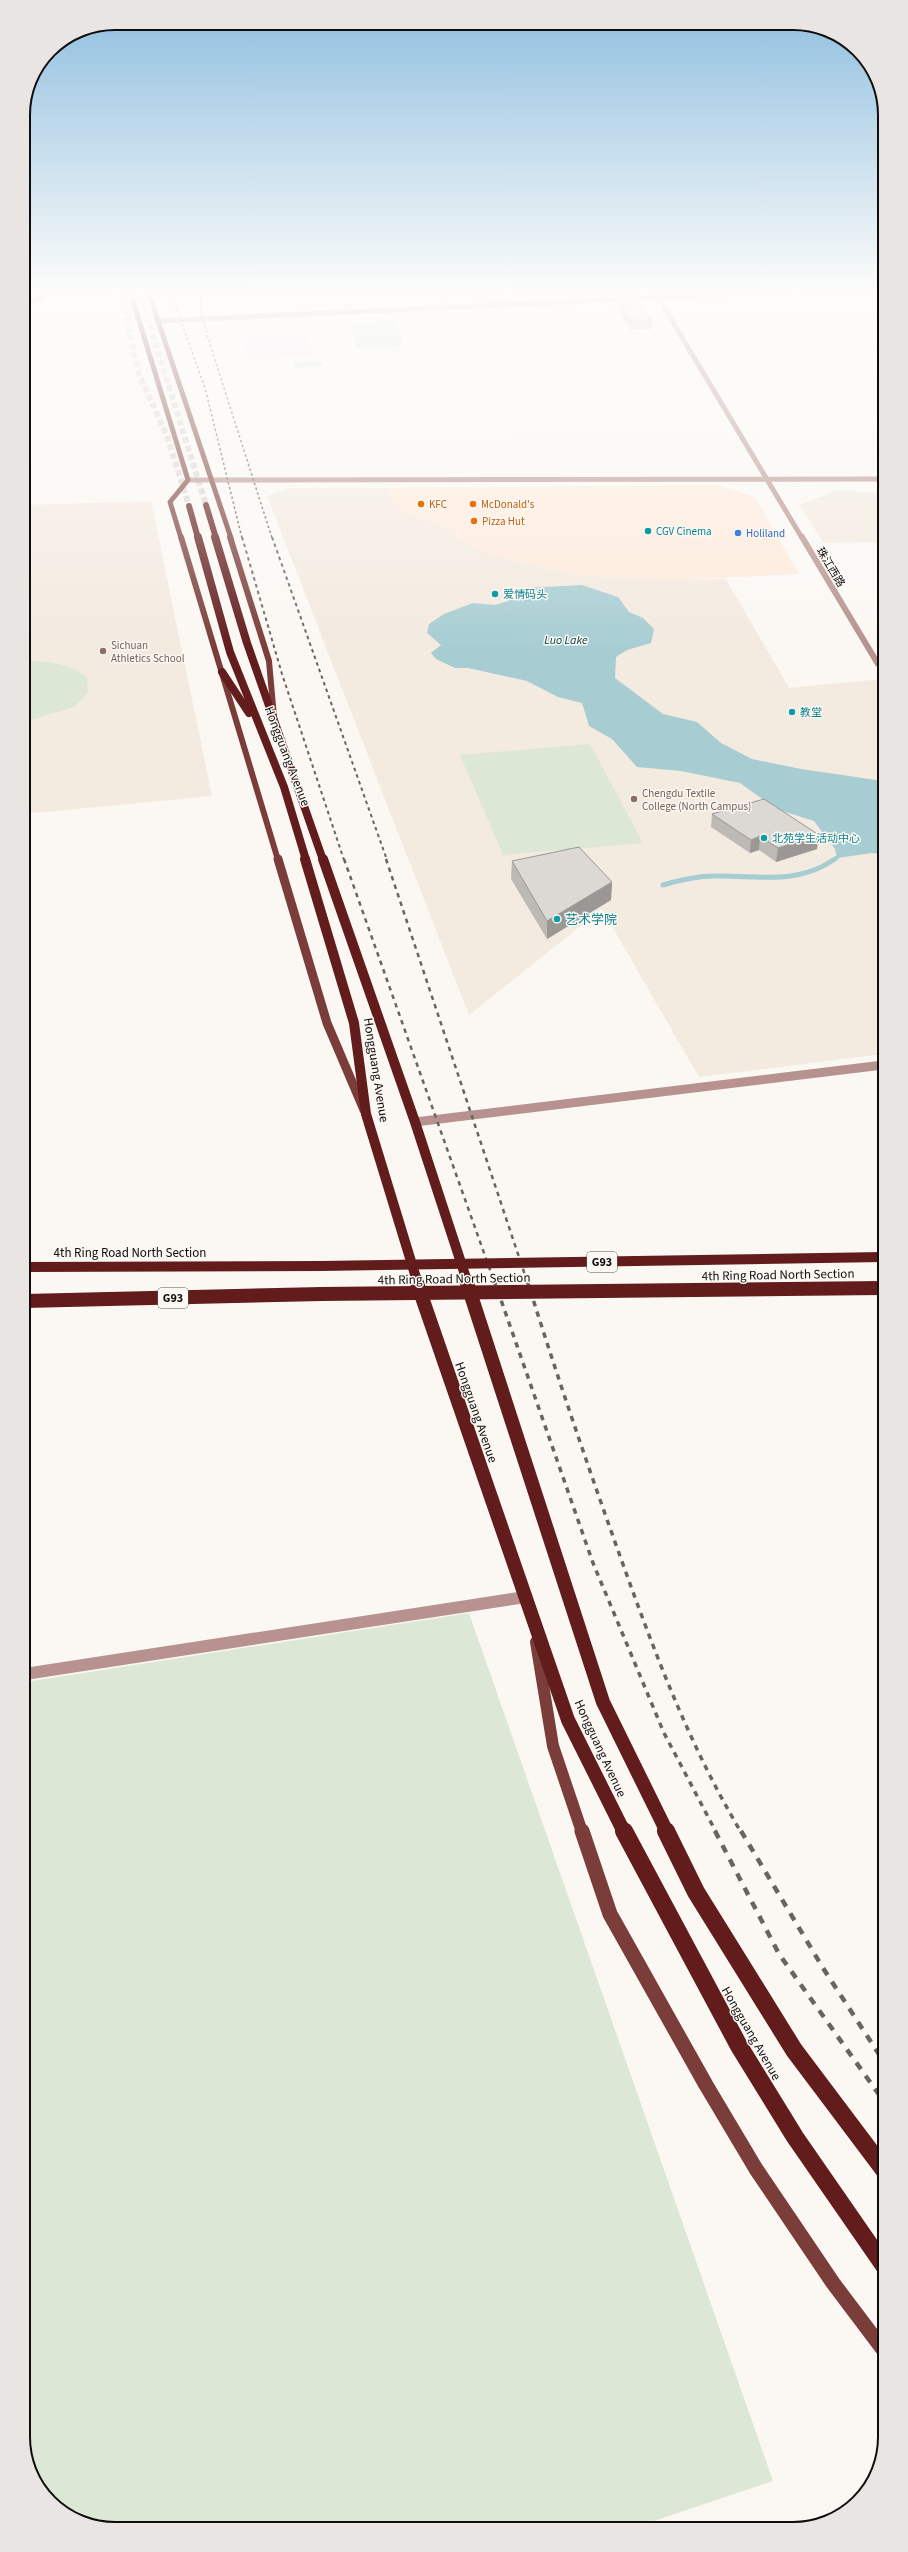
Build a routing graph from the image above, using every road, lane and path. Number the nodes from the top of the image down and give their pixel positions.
1 (167, 410) edge
2 (188, 410) edge
3 (725, 410) edge
4 (878, 479) edge
5 (188, 480) junction
6 (211, 480) junction
7 (766, 480) junction
8 (189, 506) tunnel mouth
9 (206, 506) tunnel mouth
10 (878, 660) edge
11 (222, 672) junction
12 (274, 719) junction
13 (263, 734) junction
14 (878, 1066) edge
15 (366, 1114) junction
16 (415, 1122) junction
17 (878, 1257) edge
18 (30, 1267) edge
19 (878, 1288) edge
20 (30, 1301) edge
21 (525, 1597) junction
22 (532, 1616) junction
23 (30, 1673) edge
24 (878, 2162) edge
25 (878, 2257) edge
26 (878, 2343) edge

1 - 5 main road
2 - 6 main road
3 - 7 street, 珠江西路
4 - 7 street
5 - 6 street
5 - 11 main road
6 - 7 street
6 - 12 main road
7 - 10 street, 珠江西路
8 - 13 highway, Hongguang Avenue
9 - 12 highway, Hongguang Avenue
11 - 13 highway
11 - 15 main road
12 - 16 highway, Hongguang Avenue
13 - 15 highway, Hongguang Avenue
14 - 16 street
15 - 21 highway, Hongguang Avenue
16 - 24 highway, Hongguang Avenue
17 - 18 highway, 4th Ring Road North Section / G93, bridge
19 - 20 highway, 4th Ring Road North Section / G93, bridge
21 - 22 highway, Hongguang Avenue
21 - 23 street
22 - 25 highway, Hongguang Avenue
22 - 26 main road

